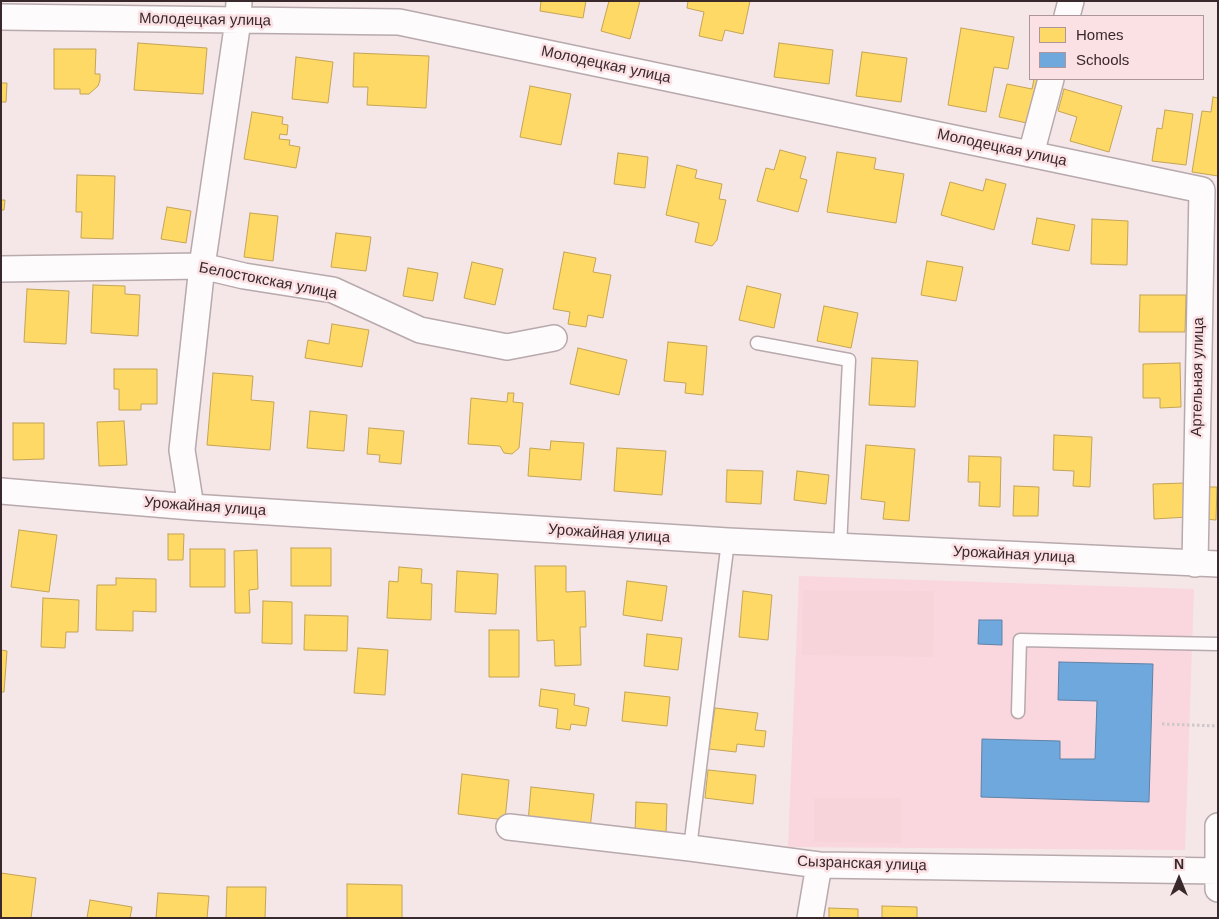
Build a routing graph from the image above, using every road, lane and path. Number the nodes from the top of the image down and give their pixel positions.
1 (1071, 1) edge
2 (238, 11) edge
3 (1067, 15) edge
4 (1, 17) edge
5 (1051, 80) edge
6 (1031, 154) junction
7 (1202, 190) joint
8 (202, 266) junction
9 (1, 269) edge
10 (554, 338) dead end
11 (757, 343) dead end
12 (1, 491) edge
13 (191, 507) junction
14 (728, 542) junction
15 (840, 547) junction
16 (1206, 564) edge
17 (1218, 644) edge
18 (1018, 712) dead end
19 (1162, 724) dead end
20 (1218, 726) edge
21 (1218, 826) edge
22 (508, 827) dead end
23 (690, 848) junction
24 (819, 865) junction
25 (1217, 877) edge
26 (810, 918) edge

1 - 3 street
2 - 4 street, Молодецкая улица
2 - 6 street, Молодецкая улица
2 - 8 street
5 - 6 street
6 - 7 street, Молодецкая улица
7 - 16 street, Артельная улица
8 - 9 street, Белостокская улица
8 - 10 street, Белостокская улица
8 - 13 street
11 - 15 lane
12 - 13 street, Урожайная улица
13 - 14 street, Урожайная улица
14 - 15 street, Урожайная улица
14 - 23 lane
15 - 16 street, Урожайная улица
17 - 18 lane
19 - 20 path
21 - 25 street
22 - 23 street, Сызранская улица
23 - 24 street, Сызранская улица
24 - 25 street, Сызранская улица
24 - 26 street

